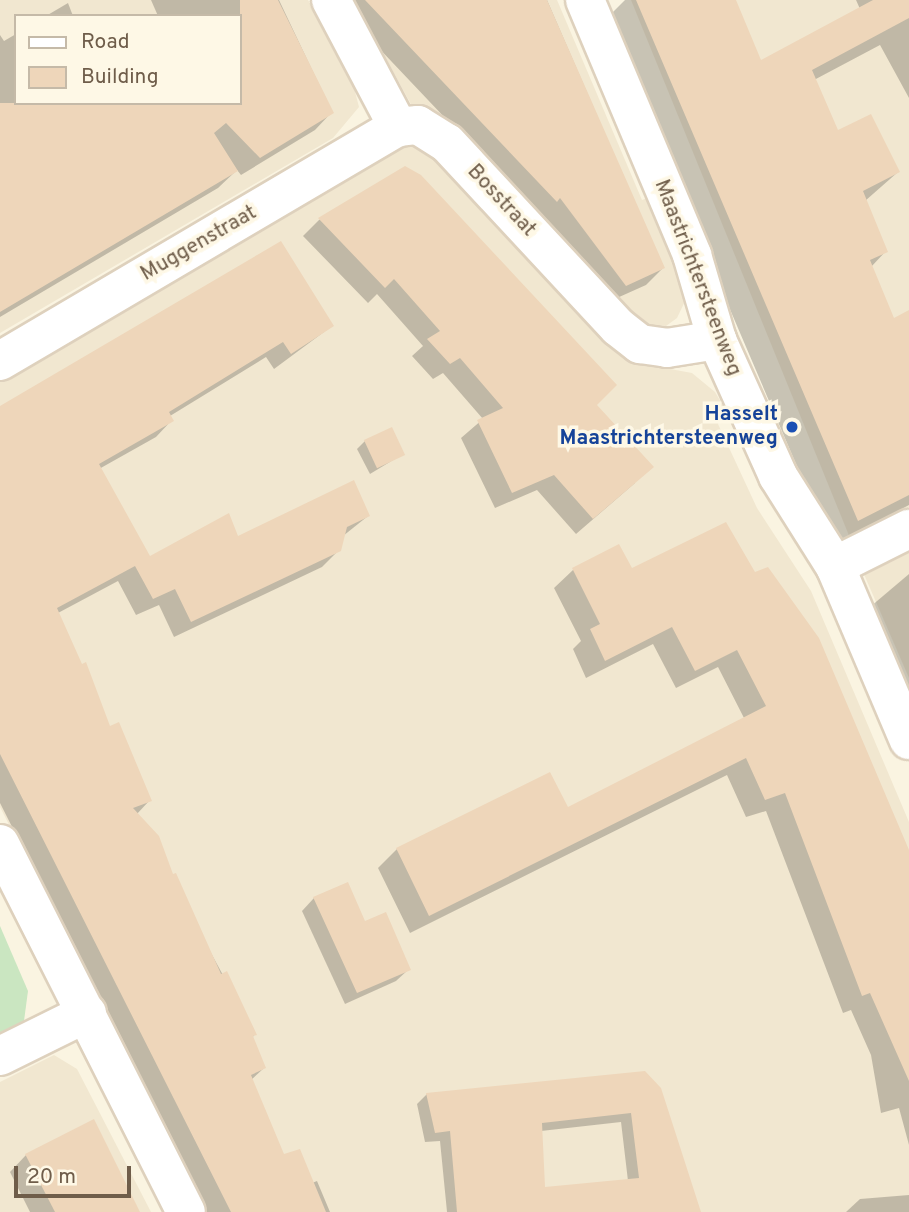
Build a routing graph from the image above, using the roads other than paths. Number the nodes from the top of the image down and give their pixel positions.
1 (331, 0) edge
2 (585, 0) edge
3 (398, 127) junction
4 (717, 340) junction
5 (0, 360) edge
6 (909, 529) edge
7 (835, 566) junction
8 (909, 740) edge
9 (0, 844) edge
10 (87, 1013) junction
11 (0, 1056) edge
12 (186, 1212) edge

1 - 3 street
2 - 4 street, Maastrichtersteenweg
3 - 4 street, Bosstraat
3 - 5 street, Muggenstraat
4 - 7 street, Maastrichtersteenweg
6 - 7 street
7 - 8 street, Maastrichtersteenweg
9 - 10 street
10 - 11 street
10 - 12 street

